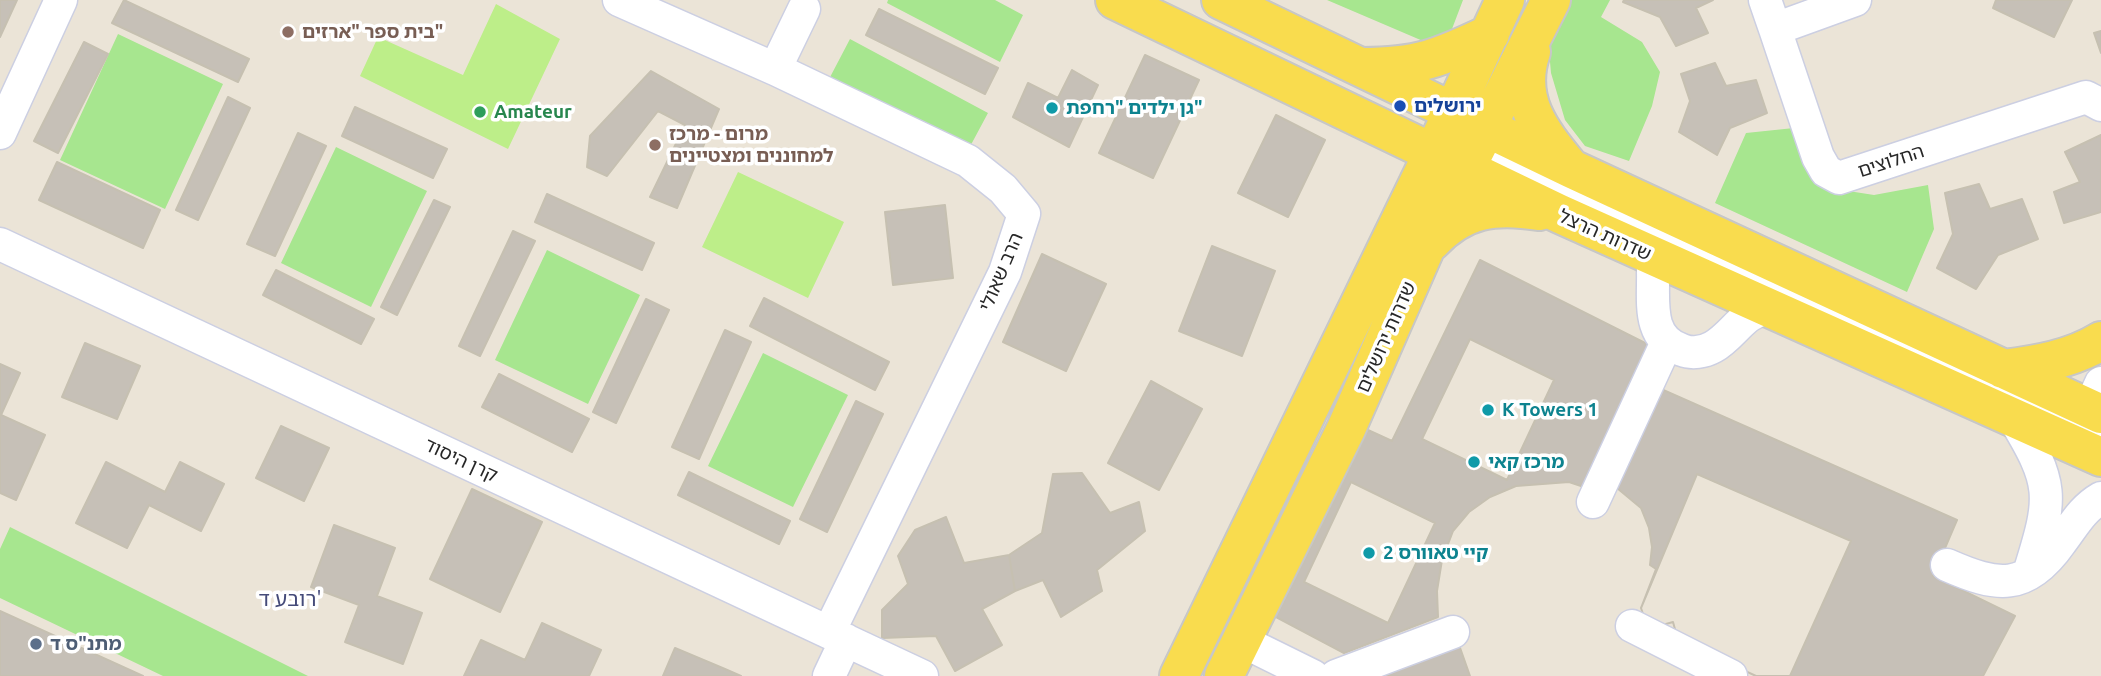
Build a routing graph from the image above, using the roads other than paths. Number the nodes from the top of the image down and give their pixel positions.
1 (61, 0) edge
2 (619, 0) edge
3 (1116, 0) edge
4 (1211, 0) edge
5 (1220, 0) edge
6 (1765, 0) edge
7 (1855, 0) edge
8 (1548, 6) edge
9 (804, 9) dead end
10 (1497, 17) edge
11 (1775, 29) junction
12 (1360, 67) junction
13 (775, 69) junction
14 (2101, 105) edge
15 (0, 134) edge
16 (1456, 140) junction
17 (1572, 169) junction
18 (1560, 214) junction
19 (1645, 240) junction
20 (0, 244) edge
21 (1425, 249) junction
22 (1765, 308) junction
23 (1805, 326) junction
24 (2101, 341) edge
25 (1667, 342) junction
26 (2003, 369) junction
27 (2013, 417) junction
28 (2095, 427) edge
29 (2101, 498) edge
30 (1593, 502) dead end
31 (1947, 565) dead end
32 (2028, 575) junction
33 (1632, 626) dead end
34 (1453, 632) dead end
35 (838, 636) junction
36 (1242, 641) junction
37 (829, 676) edge
38 (922, 676) edge
39 (1179, 676) edge
40 (1224, 676) edge
41 (1313, 676) edge
42 (1336, 676) edge
43 (1731, 676) edge

1 - 15 street
2 - 13 street, הרב שאולי
3 - 16 main road, שדרות הרצל
4 - 16 street
5 - 12 main road, שדרות הרצל
6 - 11 street
7 - 11 street
8 - 16 main road, שדרות ירושלים
8 - 17 main road
9 - 13 street
10 - 12 main road
10 - 16 main road, שדרות ירושלים
11 - 14 street, החלוצים
12 - 16 main road, שדרות הרצל
13 - 35 street, הרב שאולי
16 - 17 main road, שדרות הרצל
16 - 18 main road, שדרות הרצל
16 - 19 street
16 - 21 main road, שדרות ירושלים
16 - 39 main road, שדרות ירושלים
17 - 26 main road, שדרות הרצל
18 - 19 main road, שדרות הרצל
18 - 21 main road
19 - 22 main road, שדרות הרצל
19 - 23 street
19 - 25 street
19 - 28 street
20 - 35 street, קרן היסוד
21 - 36 main road, שדרות ירושלים
22 - 23 main road, שדרות הרצל
22 - 25 street
23 - 27 main road, שדרות הרצל
24 - 26 main road
25 - 30 street
26 - 28 main road, שדרות הרצל
27 - 28 main road, שדרות הרצל
27 - 32 street
29 - 32 street
31 - 32 street
33 - 43 street
34 - 42 street
35 - 37 street
35 - 38 street, קרן היסוד
36 - 40 main road, שדרות ירושלים
36 - 41 street

